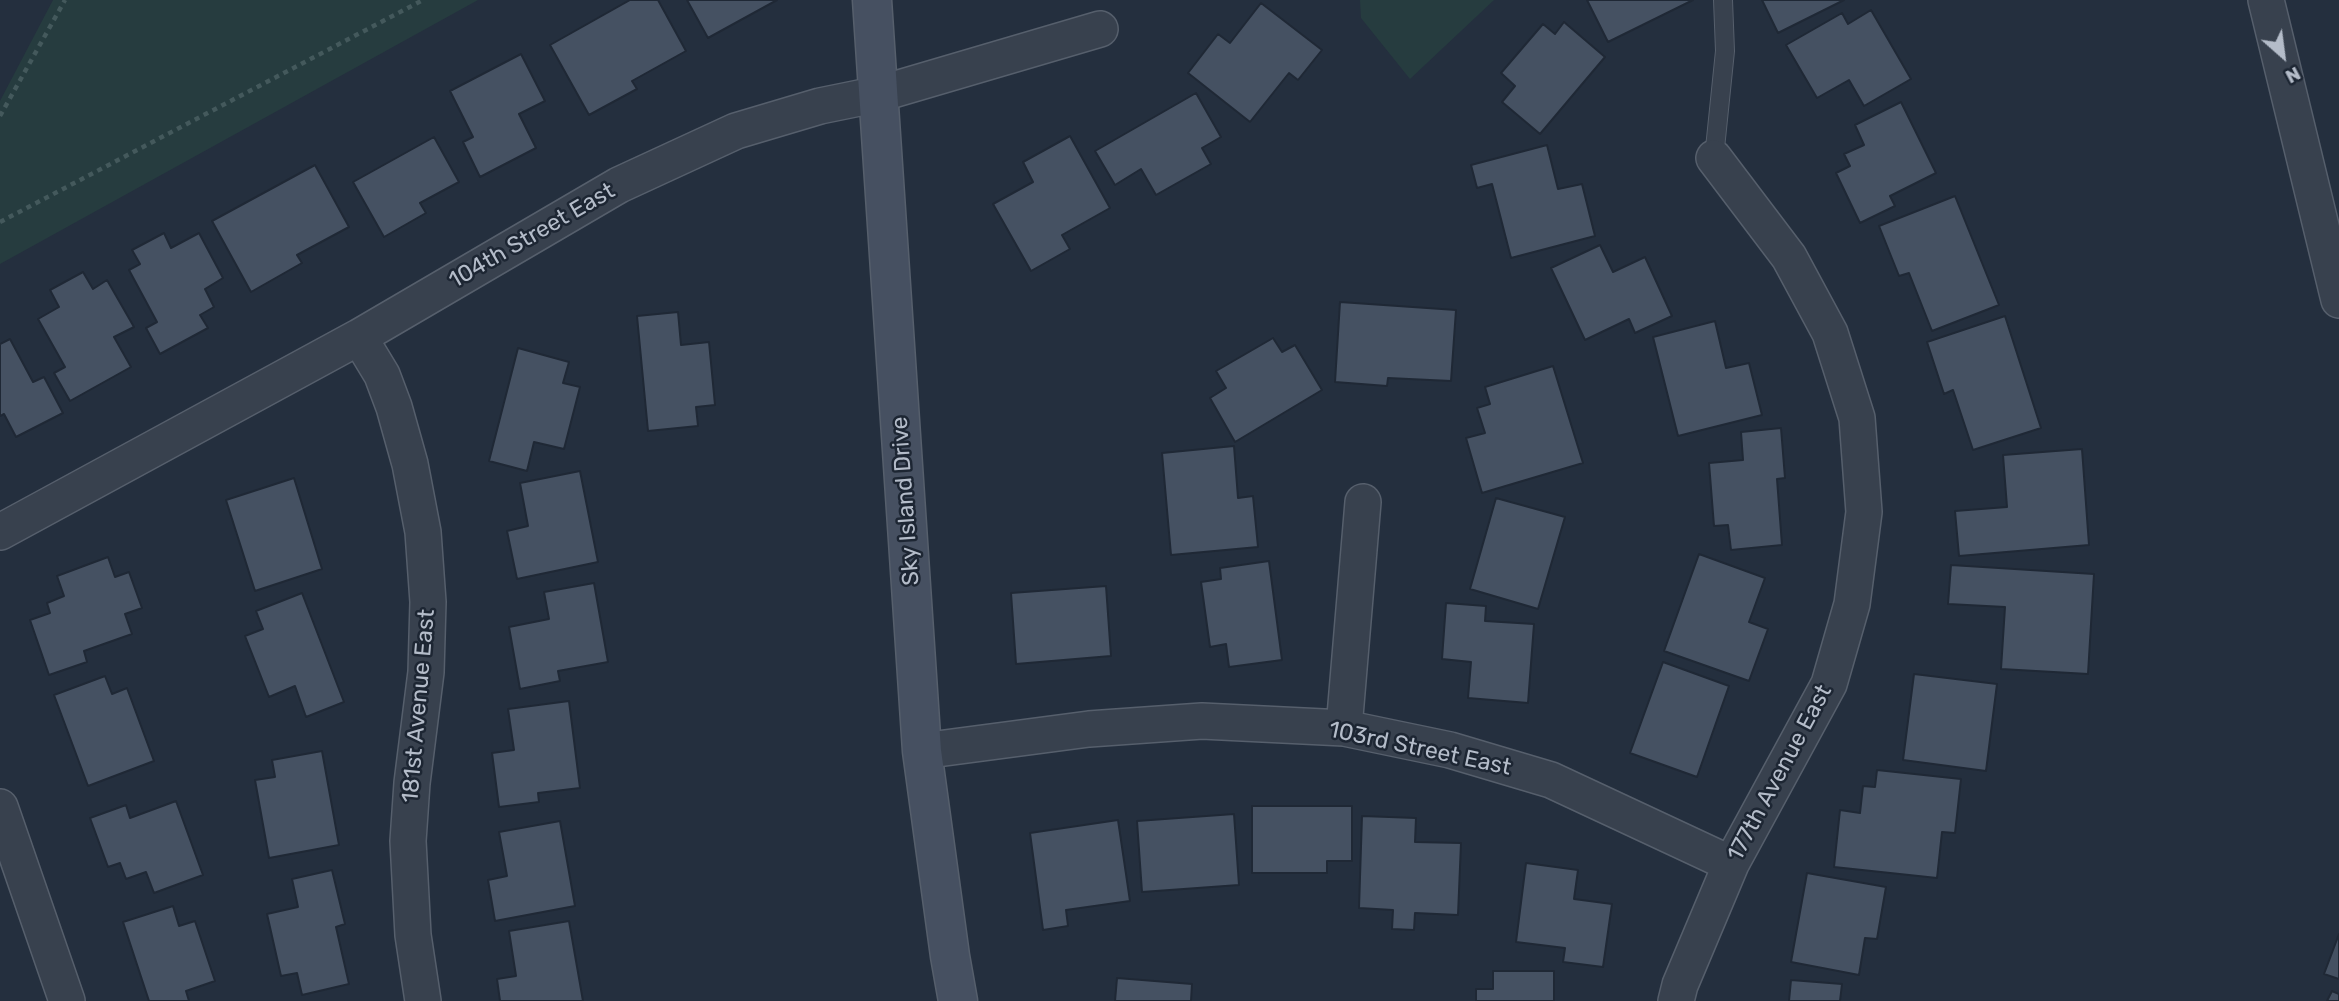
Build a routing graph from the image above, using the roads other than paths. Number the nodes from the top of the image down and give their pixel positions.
1 (872, 0) edge
2 (1723, 0) edge
3 (2266, 0) edge
4 (1100, 29) dead end
5 (879, 94) junction
6 (1714, 158) joint
7 (2339, 300) edge
8 (359, 337) junction
9 (1363, 502) dead end
10 (0, 532) edge
11 (1344, 728) junction
12 (922, 751) junction
13 (0, 807) edge
14 (1731, 864) junction
15 (67, 1001) edge
16 (423, 1001) edge
17 (958, 1001) edge
18 (1676, 1001) edge

1 - 5 street, Sky Island Drive
2 - 6 lane
3 - 7 street
4 - 5 street, 104th Street East
5 - 8 street, 104th Street East
5 - 12 street, Sky Island Drive
6 - 14 street, 177th Avenue East
8 - 10 street, 104th Street East
8 - 16 street, 181st Avenue East
9 - 11 street
11 - 12 street, 103rd Street East
11 - 14 street, 103rd Street East
12 - 17 street, Sky Island Drive
13 - 15 street
14 - 18 street, 177th Avenue East

